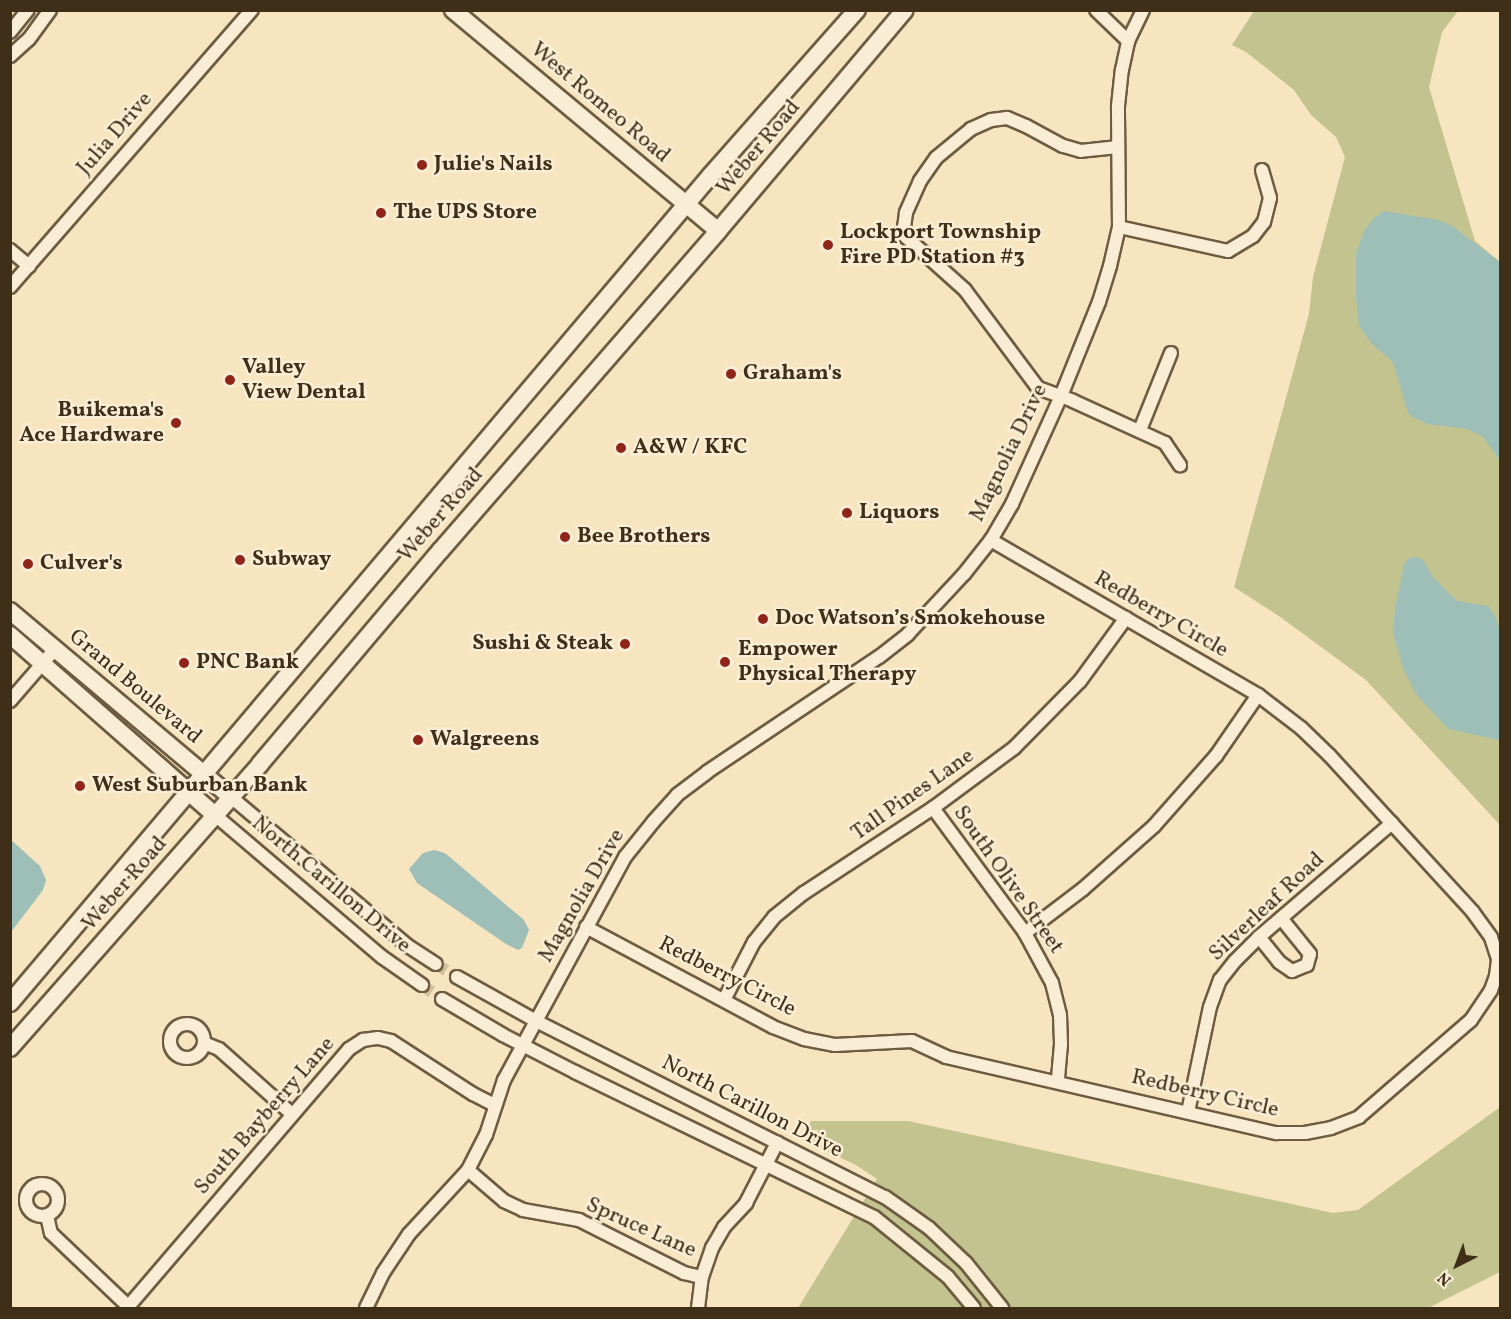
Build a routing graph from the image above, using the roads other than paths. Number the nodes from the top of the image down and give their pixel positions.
1 (28, 10) edge
2 (50, 10) edge
3 (252, 10) edge
4 (453, 10) edge
5 (856, 10) edge
6 (905, 10) edge
7 (1096, 10) edge
8 (1143, 10) edge
9 (10, 32) edge
10 (1128, 41) junction
11 (10, 56) edge
12 (1118, 147) junction
13 (1262, 170) dead end
14 (686, 204) junction
15 (1119, 227) junction
16 (718, 231) junction
17 (10, 250) edge
18 (29, 266) junction
19 (10, 286) edge
20 (1171, 354) dead end
21 (1061, 396) junction
22 (1140, 430) junction
23 (1180, 465) dead end
24 (991, 540) junction
25 (10, 611) edge
26 (1126, 618) junction
27 (10, 635) edge
28 (55, 649) junction
29 (42, 664) junction
30 (1258, 695) junction
31 (10, 701) edge
32 (204, 775) junction
33 (189, 792) junction
34 (231, 797) junction
35 (933, 808) junction
36 (215, 815) junction
37 (1392, 823) junction
38 (1281, 918) junction
39 (586, 927) junction
40 (1025, 933) junction
41 (1259, 937) junction
42 (436, 964) tunnel mouth
43 (1498, 976) edge
44 (457, 977) tunnel mouth
45 (422, 985) tunnel mouth
46 (442, 999) tunnel mouth
47 (724, 1000) junction
48 (10, 1003) edge
49 (536, 1021) junction
50 (204, 1043) dead end
51 (523, 1046) junction
52 (10, 1048) edge
53 (1058, 1082) junction
54 (495, 1105) junction
55 (1188, 1112) junction
56 (292, 1114) junction
57 (777, 1143) junction
58 (767, 1164) junction
59 (468, 1170) junction
60 (47, 1216) dead end
61 (702, 1277) junction
62 (128, 1308) edge
63 (366, 1308) edge
64 (698, 1308) edge
65 (974, 1308) edge
66 (1002, 1308) edge

1 - 9 street
2 - 11 street
3 - 18 street, Julia Drive
4 - 14 main road, West Romeo Road
5 - 14 main road, Weber Road
6 - 16 main road, Weber Road
7 - 10 street
8 - 10 street, Magnolia Drive
10 - 12 street, Magnolia Drive
12 - 15 street, Magnolia Drive
12 - 21 street
13 - 15 street
14 - 16 main road, West Romeo Road
14 - 32 main road, Weber Road
15 - 21 street, Magnolia Drive
16 - 34 main road, Weber Road
17 - 18 street
18 - 19 street, Julia Drive
20 - 22 street
21 - 22 street
21 - 24 street, Magnolia Drive
22 - 23 street
24 - 26 street, Redberry Circle
24 - 39 street, Magnolia Drive
25 - 28 main road, Grand Boulevard
26 - 30 street, Redberry Circle
26 - 35 street, Tall Pines Lane
27 - 29 main road, Grand Boulevard
28 - 29 street
28 - 32 main road, Grand Boulevard
29 - 31 street
29 - 33 main road, Grand Boulevard
30 - 37 street, Redberry Circle
30 - 40 street
32 - 33 main road, Weber Road
32 - 34 main road, Grand Boulevard
33 - 36 main road, Grand Boulevard
33 - 48 main road, Weber Road
34 - 36 main road, Weber Road
34 - 42 street, North Carillon Drive
35 - 40 street, South Olive Street
35 - 47 street, Tall Pines Lane
36 - 45 street, North Carillon Drive
36 - 52 main road, Weber Road
37 - 38 street, Silverleaf Road
37 - 43 street, Redberry Circle
38 - 41 street, Silverleaf Road
38 - 41 street
39 - 47 street, Redberry Circle
39 - 49 street, Magnolia Drive
40 - 53 street, South Olive Street
41 - 55 street, Silverleaf Road
43 - 55 street, Redberry Circle
44 - 49 street, North Carillon Drive
46 - 51 street, North Carillon Drive
47 - 53 street, Redberry Circle
49 - 51 street, Magnolia Drive
49 - 57 street, North Carillon Drive
50 - 56 street
51 - 54 street, Magnolia Drive
51 - 58 street, North Carillon Drive
53 - 55 street, Redberry Circle
54 - 56 street, South Bayberry Lane
54 - 59 street, Magnolia Drive
56 - 62 street, South Bayberry Lane
57 - 58 street
57 - 66 street, North Carillon Drive
58 - 61 street
58 - 65 street, North Carillon Drive
59 - 61 street, Spruce Lane
59 - 63 street, Magnolia Drive
60 - 62 street
61 - 64 street

